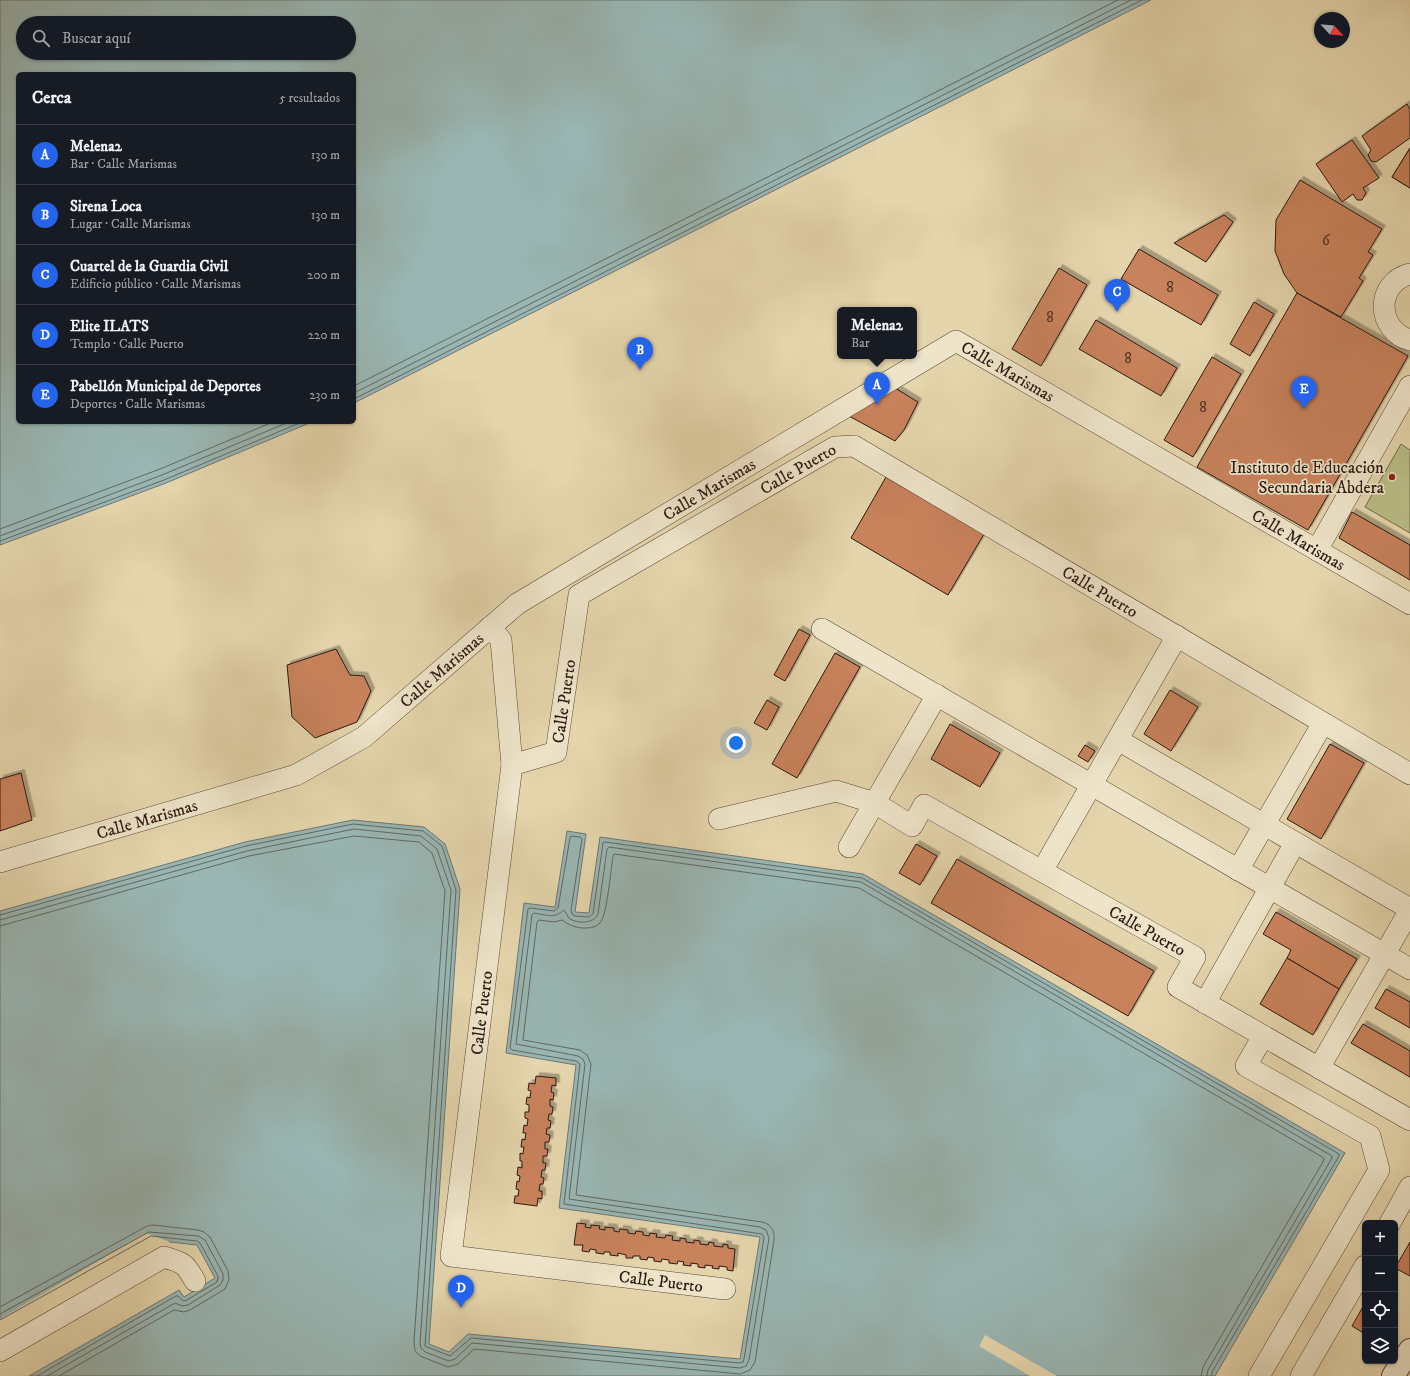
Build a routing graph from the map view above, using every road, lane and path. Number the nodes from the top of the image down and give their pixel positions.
1 (1410, 274) edge
2 (1410, 340) edge
3 (1410, 386) edge
4 (1317, 550) junction
5 (1410, 604) edge
6 (490, 627) junction
7 (822, 629) dead end
8 (1177, 636) junction
9 (937, 695) junction
10 (1323, 722) junction
11 (1118, 740) junction
12 (512, 765) junction
13 (1410, 774) edge
14 (1092, 785) junction
15 (875, 802) junction
16 (719, 819) dead end
17 (1264, 824) junction
18 (1295, 842) junction
19 (849, 847) dead end
20 (0, 862) edge
21 (1238, 870) junction
22 (1042, 871) junction
23 (1270, 888) junction
24 (1410, 909) edge
25 (1384, 954) junction
26 (1410, 969) edge
27 (1205, 1003) junction
28 (1263, 1036) junction
29 (1319, 1068) junction
30 (1410, 1120) edge
31 (1410, 1188) edge
32 (1392, 1220) edge
33 (1362, 1271) edge
34 (195, 1281) dead end
35 (725, 1289) dead end
36 (1410, 1350) edge
37 (0, 1351) edge
38 (1260, 1376) edge
39 (1301, 1376) edge
40 (1393, 1376) edge

1 - 2 street
3 - 4 street
4 - 5 street, Calle Marismas
4 - 6 street, Calle Marismas
6 - 12 street
6 - 20 street, Calle Marismas
7 - 9 street
8 - 10 street, Calle Puerto
8 - 11 street
8 - 12 street, Calle Puerto
9 - 14 street
9 - 15 street
10 - 13 street, Calle Puerto
10 - 17 street
11 - 14 street
11 - 17 street
12 - 35 street, Calle Puerto
14 - 21 street
14 - 22 street
15 - 16 street, Calle Puerto
15 - 19 street
15 - 22 street, Calle Puerto
17 - 18 street
17 - 21 street
18 - 23 street
18 - 24 street
21 - 23 street
22 - 27 street, Calle Puerto
23 - 25 street
23 - 27 street
24 - 25 street
25 - 26 street
25 - 29 street
27 - 28 street, Calle Puerto
28 - 29 street, Calle Puerto
28 - 38 street
29 - 30 street, Calle Puerto
31 - 32 street
33 - 39 street
34 - 37 street
36 - 40 street

